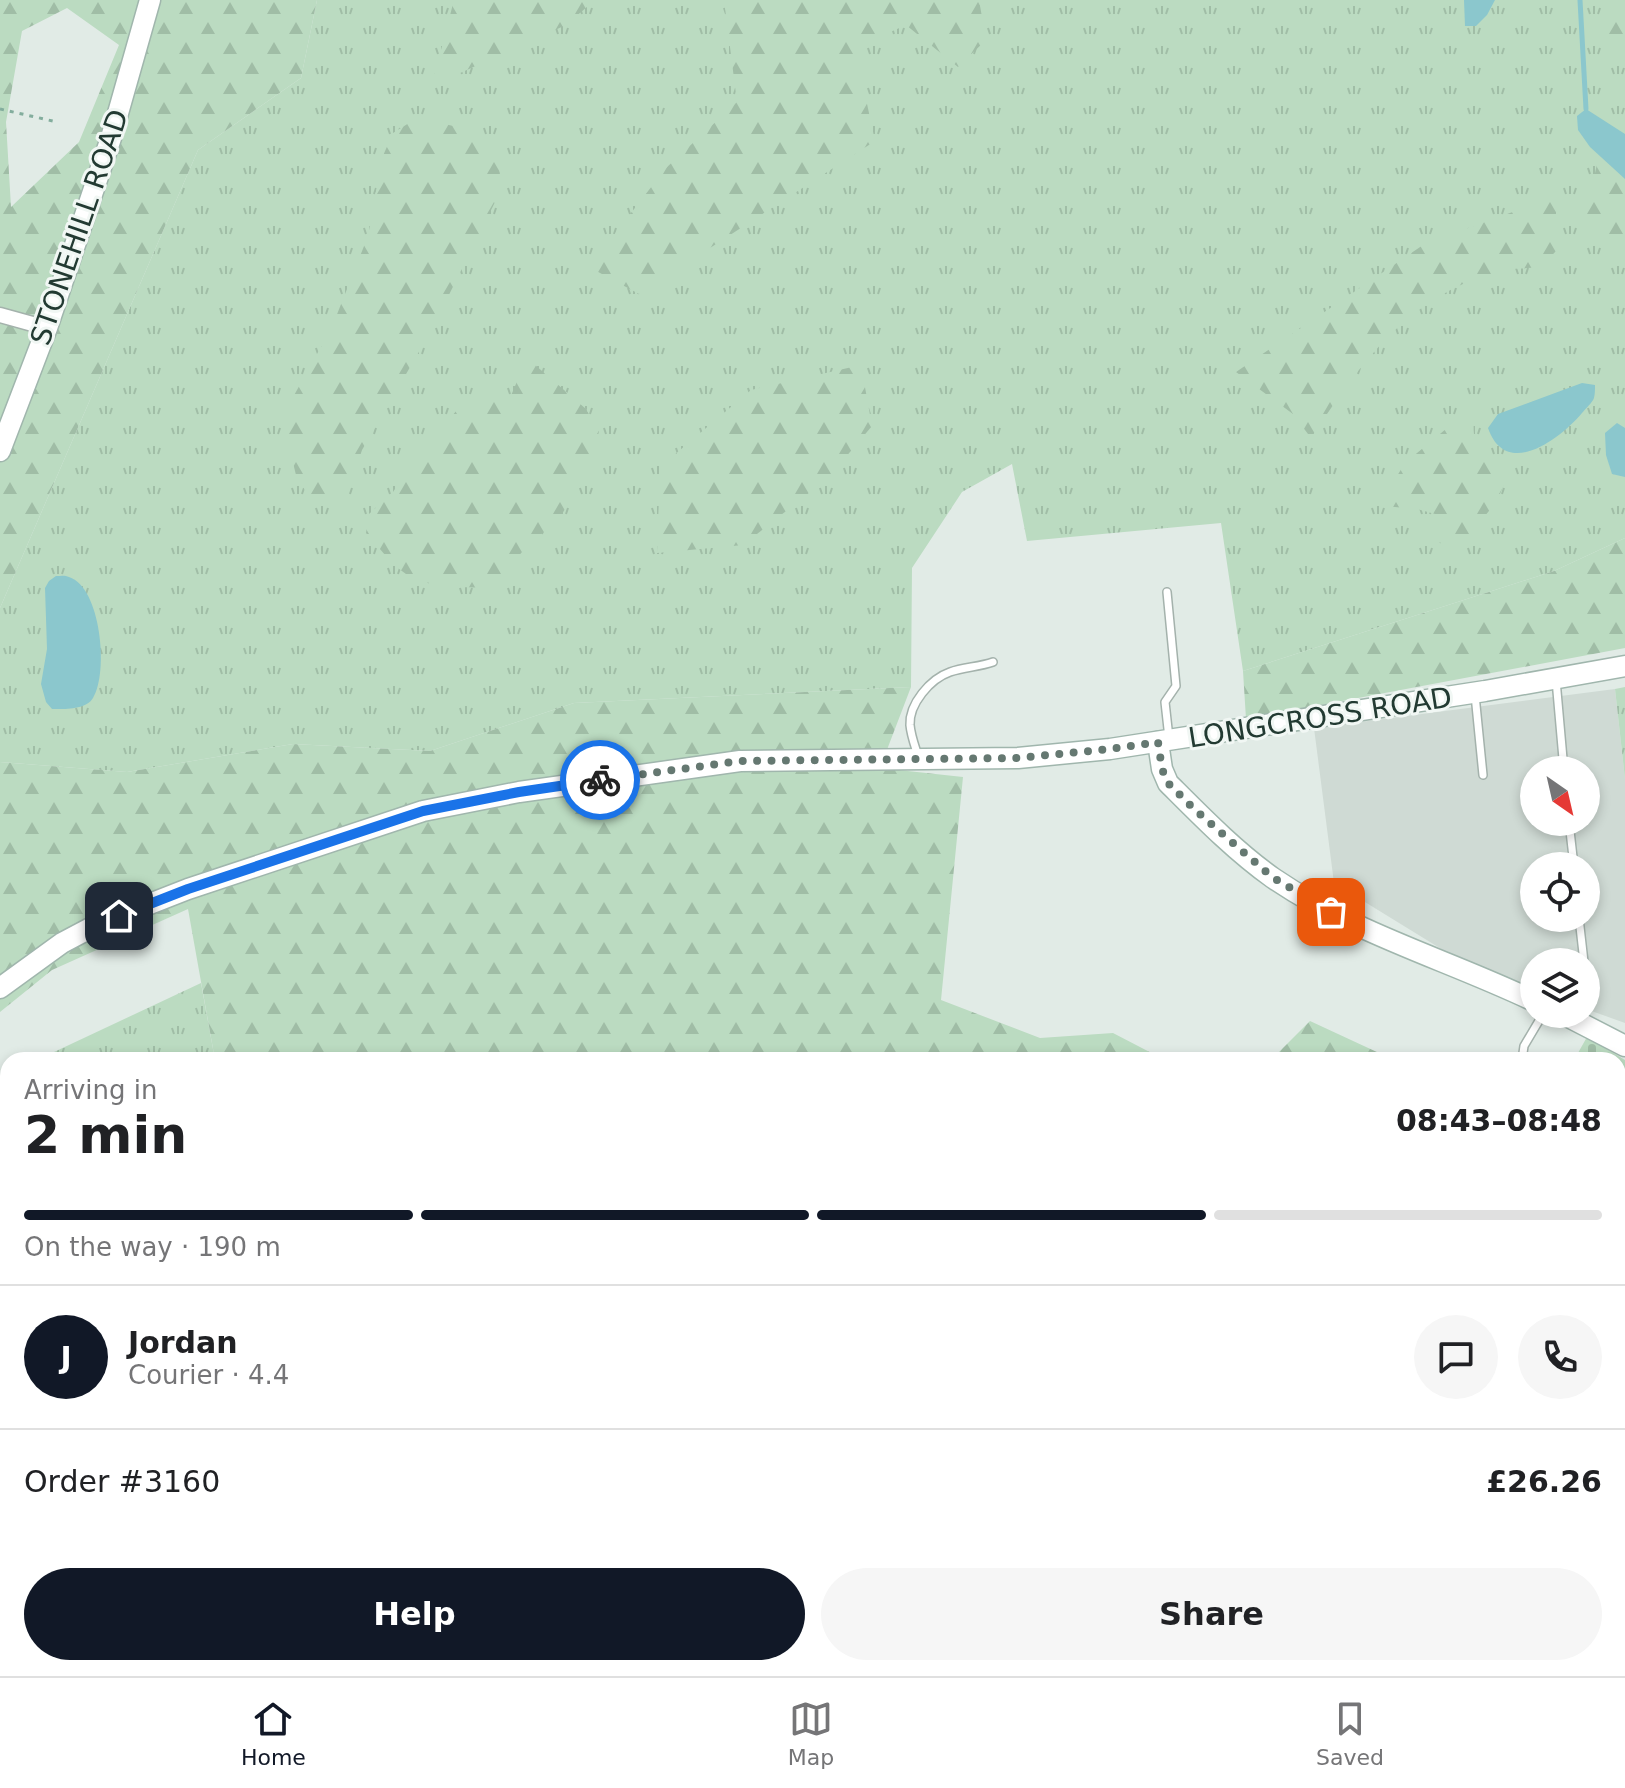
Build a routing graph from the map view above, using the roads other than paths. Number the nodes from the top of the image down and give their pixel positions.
1 (150, 0) edge
2 (0, 315) edge
3 (47, 328) junction
4 (0, 451) edge
5 (1167, 592) dead end
6 (993, 662) dead end
7 (1625, 666) edge
8 (1556, 678) junction
9 (1475, 692) junction
10 (1164, 741) junction
11 (1563, 756) edge
12 (918, 758) junction
13 (1483, 775) dead end
14 (0, 988) edge
15 (1520, 995) edge
16 (1535, 1028) edge
17 (1590, 1028) edge
18 (1625, 1046) edge
19 (1523, 1052) edge

1 - 3 main road, STONEHILL ROAD
2 - 3 street
3 - 4 main road, STONEHILL ROAD
5 - 10 lane
6 - 12 lane
7 - 8 main road, LONGCROSS ROAD
8 - 9 main road, LONGCROSS ROAD
8 - 11 lane
9 - 10 main road, LONGCROSS ROAD
9 - 13 lane
10 - 12 main road, LONGCROSS ROAD
10 - 15 main road
12 - 14 main road, LONGCROSS ROAD
16 - 19 lane
17 - 18 main road

